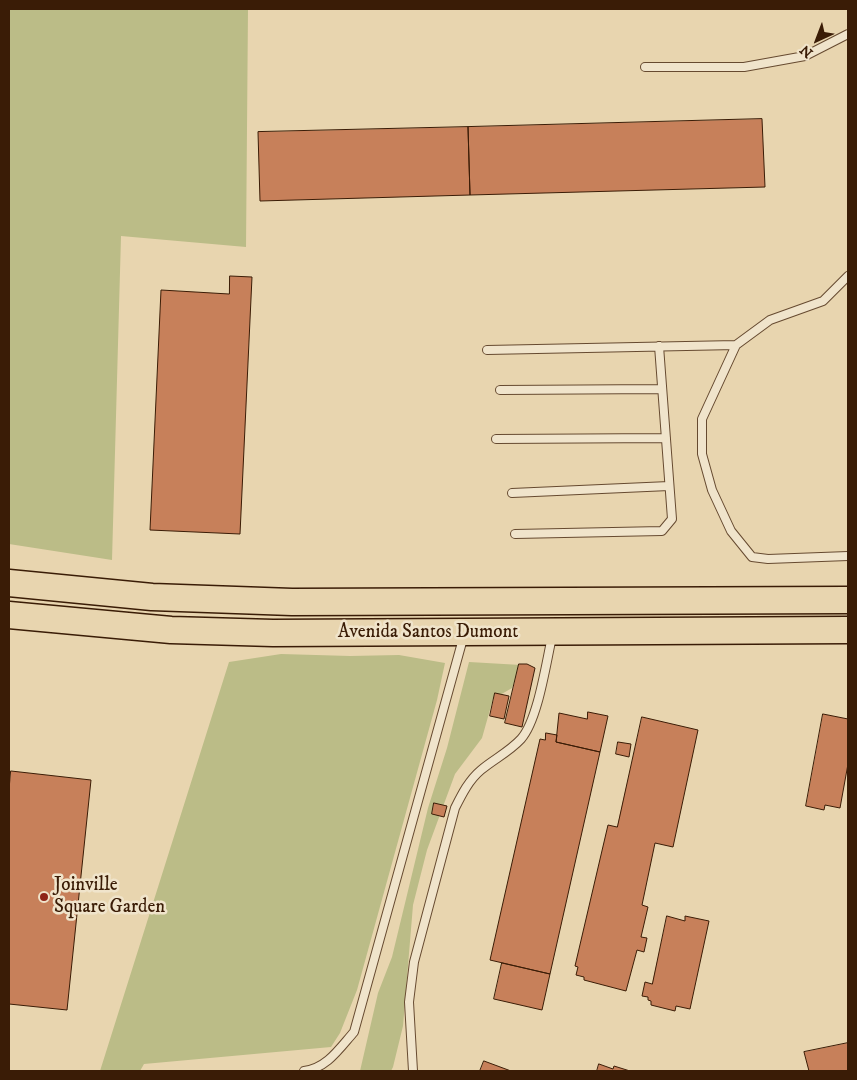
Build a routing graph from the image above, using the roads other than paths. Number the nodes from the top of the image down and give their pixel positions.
1 (848, 34) edge
2 (644, 67) dead end
3 (848, 276) edge
4 (736, 345) junction
5 (659, 346) junction
6 (487, 350) dead end
7 (662, 389) junction
8 (500, 390) dead end
9 (666, 438) junction
10 (496, 439) dead end
11 (669, 486) junction
12 (512, 493) dead end
13 (514, 534) dead end
14 (848, 556) edge
15 (9, 583) edge
16 (848, 600) edge
17 (9, 615) edge
18 (848, 630) edge
19 (553, 632) junction
20 (464, 633) junction
21 (304, 1071) edge
22 (413, 1071) edge

1 - 2 lane
3 - 4 lane
4 - 5 lane
4 - 14 lane
5 - 6 lane
5 - 7 lane
7 - 8 lane
7 - 9 lane
9 - 10 lane
9 - 11 lane
11 - 12 lane
11 - 13 lane
15 - 16 main road, Avenida Santos Dumont
17 - 20 main road, Avenida Santos Dumont
18 - 19 main road, Avenida Santos Dumont
19 - 20 main road, Avenida Santos Dumont
19 - 22 lane
20 - 21 lane

